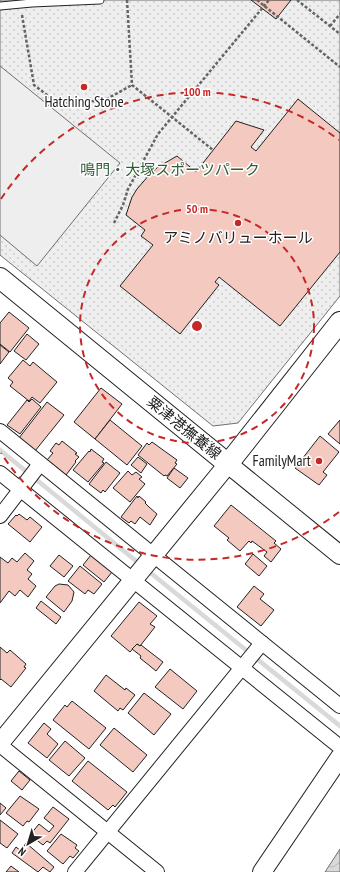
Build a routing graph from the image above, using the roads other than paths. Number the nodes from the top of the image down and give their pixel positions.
1 (100, 0) edge
2 (0, 6) edge
3 (0, 278) edge
4 (340, 322) edge
5 (0, 431) edge
6 (228, 464) junction
7 (39, 466) junction
8 (0, 473) edge
9 (23, 488) junction
10 (0, 516) edge
11 (339, 551) edge
12 (152, 555) junction
13 (134, 578) junction
14 (261, 644) junction
15 (242, 667) junction
16 (340, 706) edge
17 (0, 744) edge
18 (340, 746) edge
19 (340, 757) edge
20 (108, 832) junction
21 (75, 872) edge
22 (157, 872) edge
23 (262, 872) edge

1 - 2 lane
3 - 6 main road, 粟津港撫養線
4 - 6 main road, 粟津港撫養線
5 - 7 street
6 - 11 street
6 - 12 street
7 - 9 street
7 - 12 street
8 - 9 street
9 - 10 street
9 - 13 street
12 - 13 street
12 - 14 street
13 - 15 street
13 - 17 street
14 - 15 street
14 - 16 street
15 - 18 street
15 - 20 street
17 - 20 street
19 - 23 street
20 - 21 street
20 - 22 street

